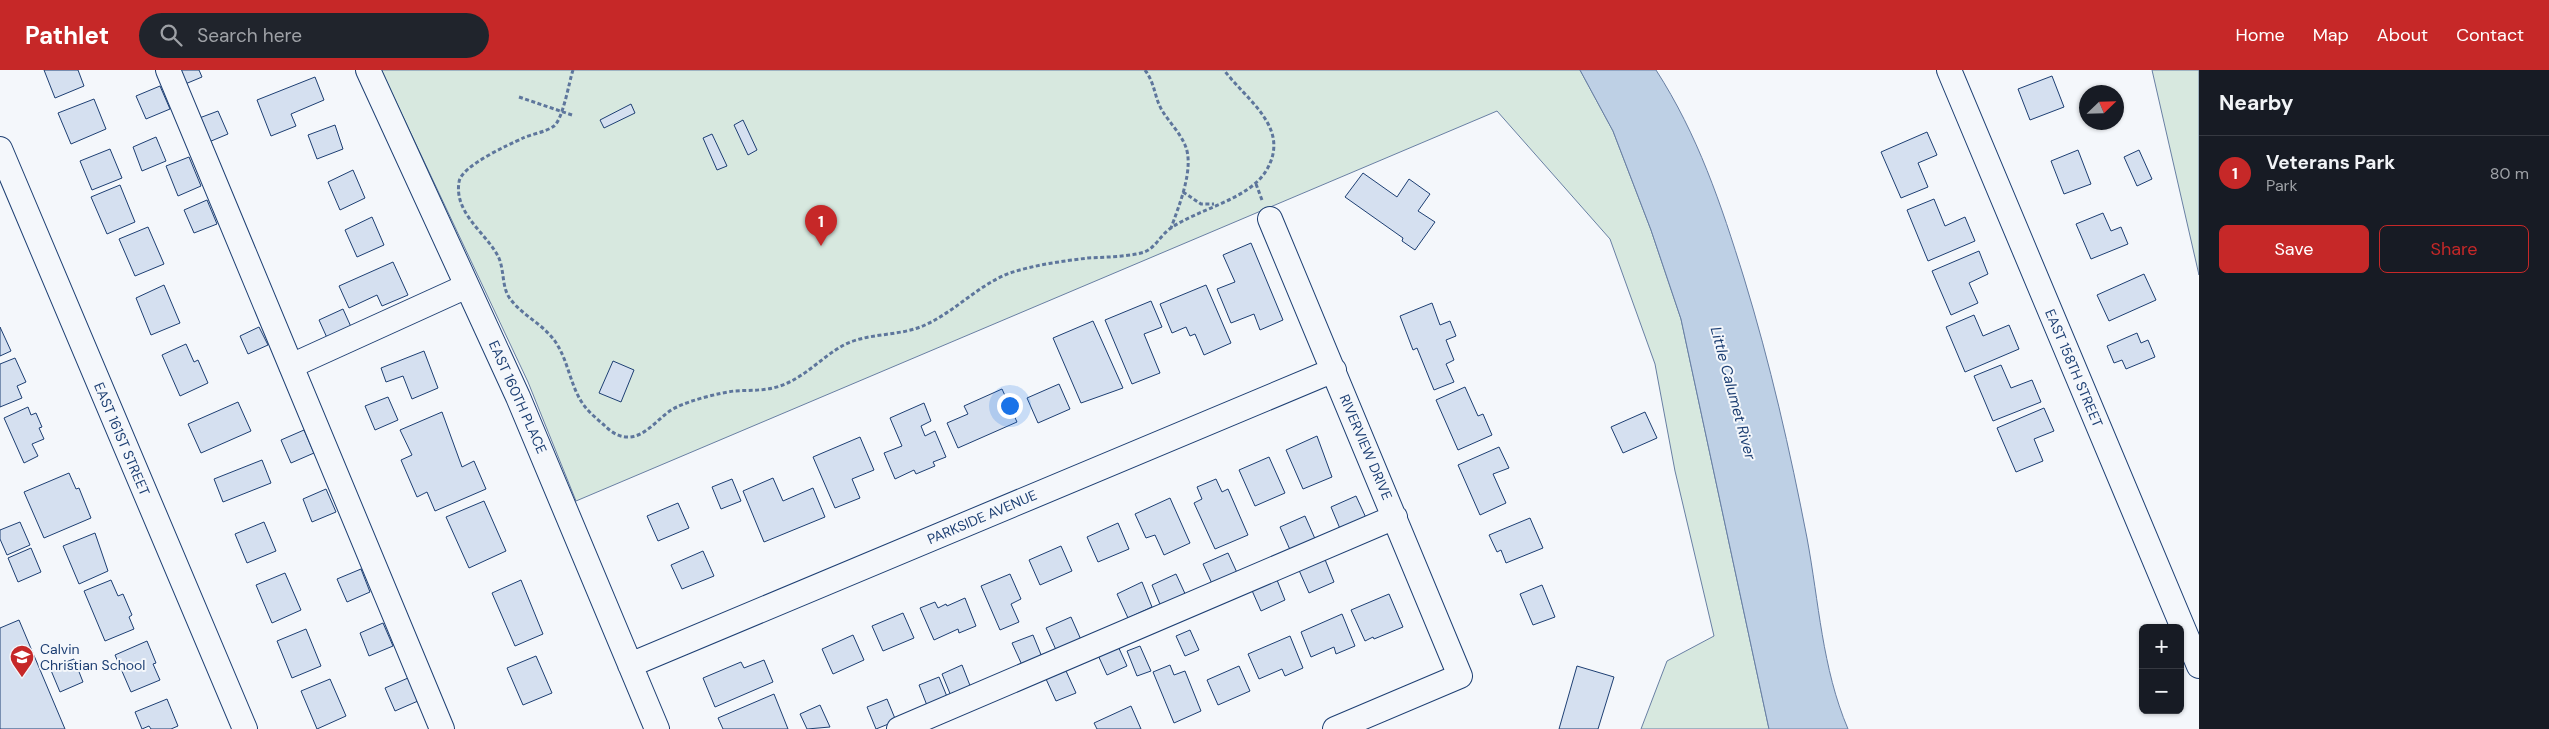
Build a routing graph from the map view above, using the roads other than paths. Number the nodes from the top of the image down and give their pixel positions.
1 (168, 70) edge
2 (368, 70) edge
3 (1949, 70) edge
4 (0, 149) edge
5 (1270, 219) dead end
6 (467, 286) junction
7 (291, 366) junction
8 (1334, 370) junction
9 (1395, 517) junction
10 (630, 665) junction
11 (2199, 666) edge
12 (245, 729) edge
13 (442, 729) edge
14 (657, 729) edge
15 (899, 729) edge
16 (1335, 729) edge

1 - 7 street
2 - 6 street, EAST 160TH PLACE
3 - 11 street, EAST 158TH STREET
4 - 12 street, EAST 161ST STREET
5 - 8 street, RIVERVIEW DRIVE
6 - 7 street
6 - 10 street, EAST 160TH PLACE
7 - 13 street
8 - 9 street, RIVERVIEW DRIVE
8 - 10 street, PARKSIDE AVENUE
9 - 15 street
9 - 16 street, RIVERVIEW DRIVE
10 - 14 street, EAST 160TH PLACE

